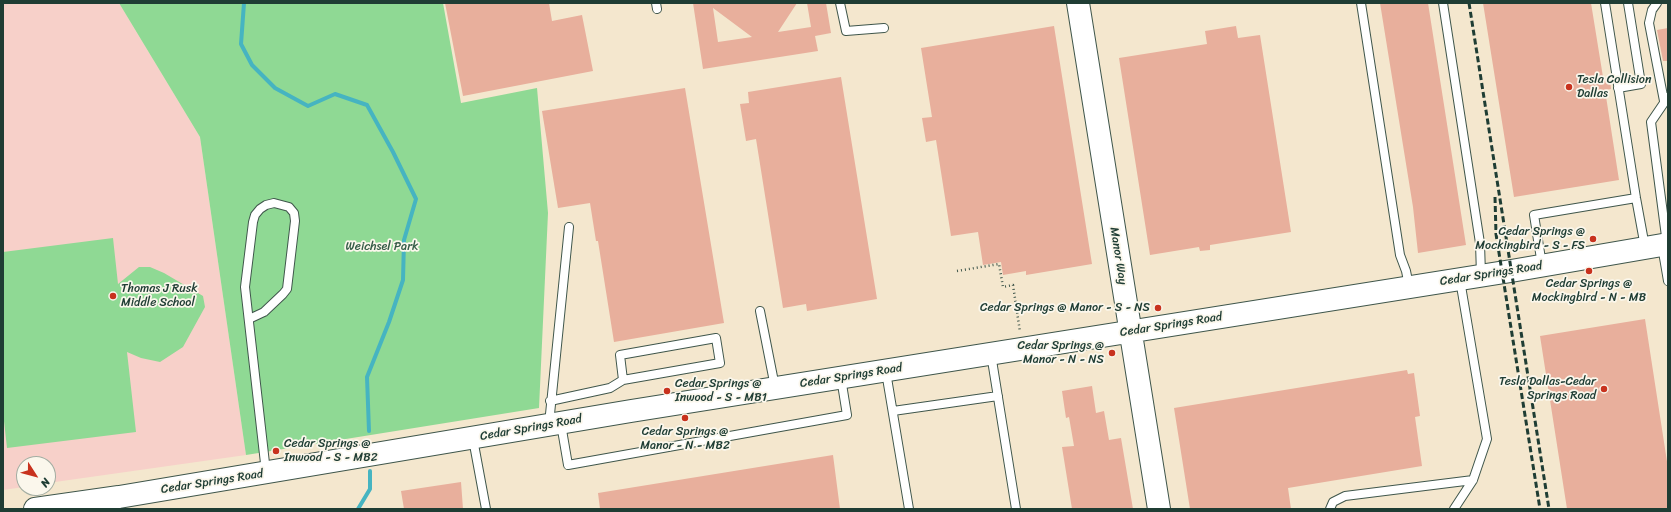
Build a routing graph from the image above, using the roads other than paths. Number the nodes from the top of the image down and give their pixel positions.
1 (840, 3) edge
2 (1078, 3) edge
3 (1362, 3) edge
4 (1443, 3) edge
5 (1605, 3) edge
6 (1628, 3) edge
7 (1657, 3) edge
8 (884, 28) dead end
9 (1618, 88) junction
10 (1666, 99) edge
11 (1636, 198) junction
12 (569, 227) dead end
13 (1660, 245) edge
14 (1542, 265) junction
15 (1481, 276) junction
16 (1459, 279) junction
17 (1668, 280) edge
18 (1409, 287) junction
19 (760, 311) dead end
20 (249, 319) junction
21 (1130, 332) junction
22 (991, 354) junction
23 (886, 370) junction
24 (840, 378) junction
25 (623, 380) junction
26 (775, 388) junction
27 (998, 396) junction
28 (550, 401) junction
29 (893, 412) junction
30 (555, 424) junction
31 (473, 438) junction
32 (266, 473) junction
33 (1473, 480) junction
34 (105, 504) edge
35 (56, 508) edge
36 (35, 509) edge
37 (486, 509) edge
38 (909, 509) edge
39 (1016, 509) edge
40 (1159, 509) edge
41 (1330, 509) edge
42 (1454, 509) edge

1 - 8 lane
2 - 21 main road, Manor Way
3 - 18 lane
4 - 15 lane
5 - 9 lane
6 - 9 lane
7 - 10 lane
9 - 11 lane
10 - 13 lane
11 - 13 lane
11 - 14 lane
12 - 28 lane
13 - 14 main road, Cedar Springs Road
13 - 17 lane
14 - 15 main road, Cedar Springs Road
15 - 16 main road, Cedar Springs Road
16 - 18 main road, Cedar Springs Road
16 - 33 lane
18 - 21 main road, Cedar Springs Road
19 - 26 lane
20 - 20 lane
20 - 32 lane
21 - 22 main road, Cedar Springs Road
21 - 40 main road, Manor Way
22 - 23 main road, Cedar Springs Road
22 - 27 lane
23 - 24 main road, Cedar Springs Road
23 - 29 lane
24 - 26 main road, Cedar Springs Road
24 - 30 lane
25 - 25 lane
25 - 28 lane
26 - 30 main road, Cedar Springs Road
27 - 29 lane
27 - 39 lane
28 - 30 lane
29 - 38 lane
30 - 31 main road, Cedar Springs Road
31 - 32 main road, Cedar Springs Road
31 - 37 lane
32 - 34 main road, Cedar Springs Road
33 - 41 lane
33 - 42 lane
34 - 35 main road, Cedar Springs Road
35 - 36 main road, Cedar Springs Road

